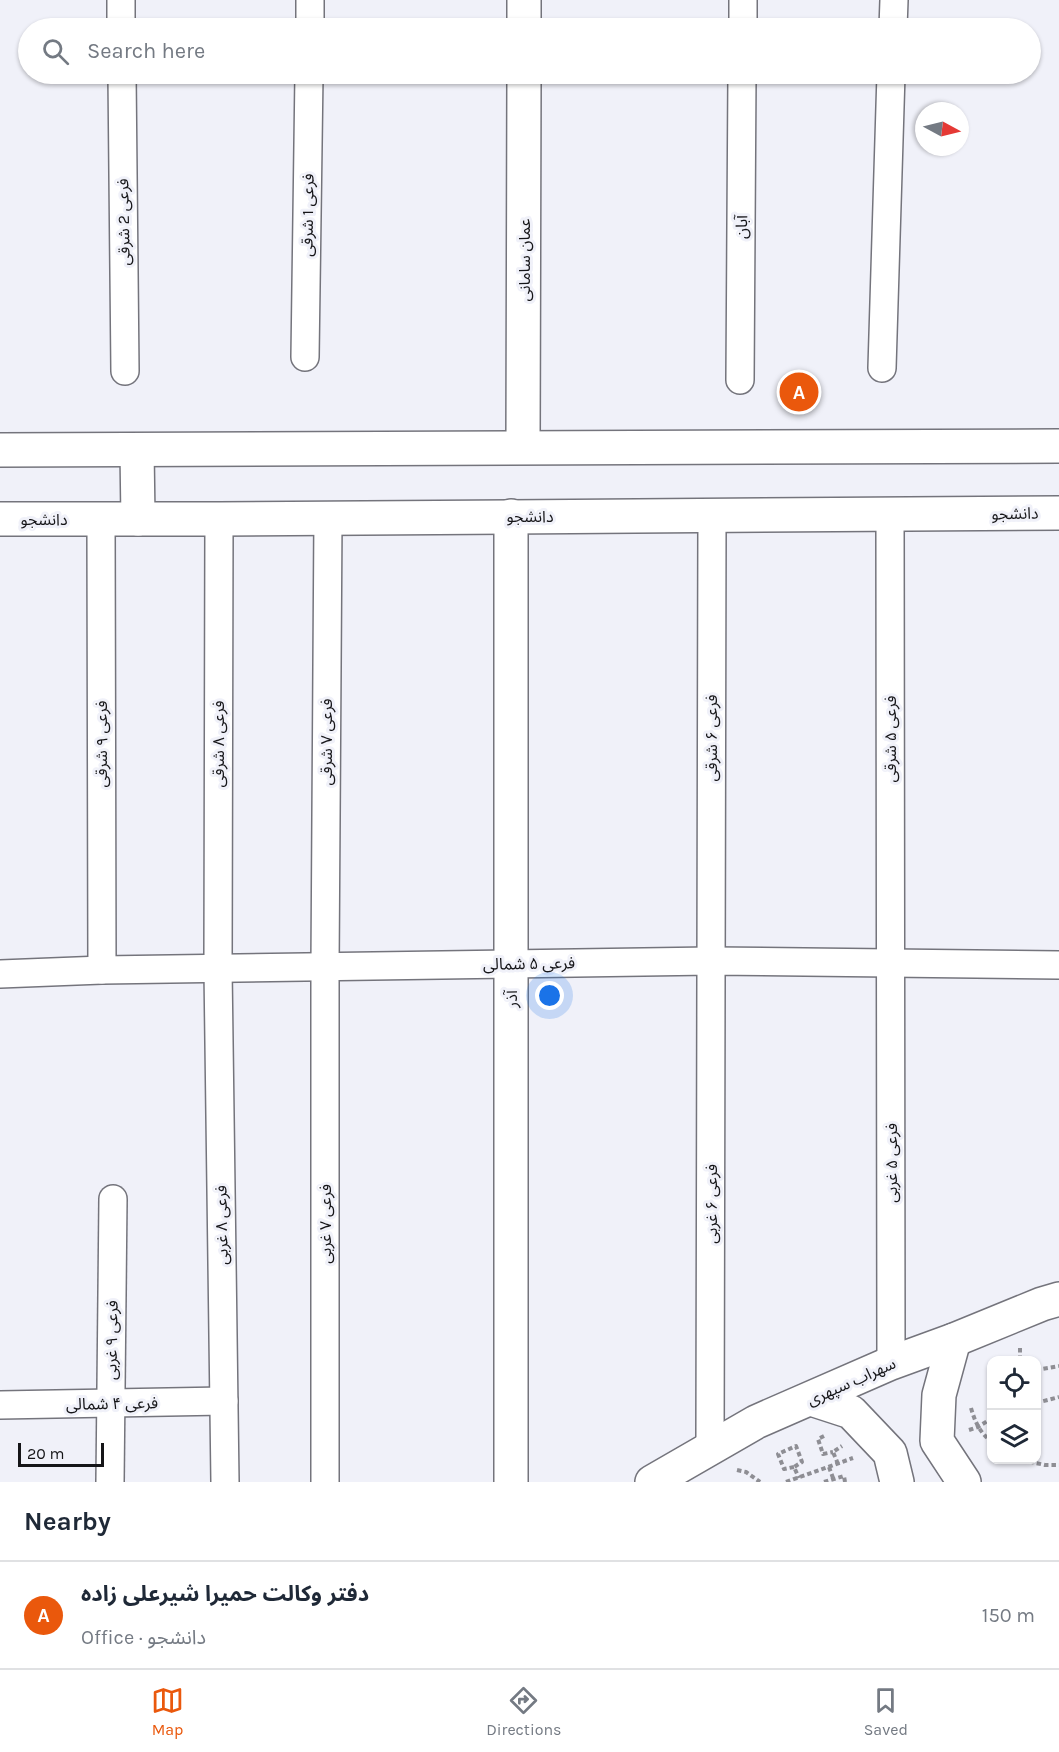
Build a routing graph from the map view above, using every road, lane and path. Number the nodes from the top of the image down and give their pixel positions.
1 (121, 0) edge
2 (310, 0) edge
3 (524, 0) edge
4 (743, 0) edge
5 (894, 0) edge
6 (121, 18) edge
7 (310, 18) edge
8 (524, 18) edge
9 (743, 18) edge
10 (893, 18) edge
11 (122, 84) edge
12 (309, 84) edge
13 (524, 84) edge
14 (742, 84) edge
15 (891, 84) edge
16 (305, 357) dead end
17 (882, 368) dead end
18 (125, 371) dead end
19 (740, 380) dead end
20 (523, 446) junction
21 (1059, 446) edge
22 (0, 450) edge
23 (136, 450) junction
24 (1059, 513) edge
25 (712, 515) junction
26 (890, 515) junction
27 (511, 516) junction
28 (328, 517) junction
29 (0, 519) edge
30 (101, 519) junction
31 (138, 519) junction
32 (219, 519) junction
33 (711, 961) junction
34 (511, 963) junction
35 (891, 964) junction
36 (1059, 965) edge
37 (325, 967) junction
38 (218, 969) junction
39 (102, 970) junction
40 (0, 974) edge
41 (113, 1199) dead end
42 (1059, 1299) edge
43 (954, 1340) junction
44 (891, 1363) junction
45 (1059, 1366) edge
46 (1041, 1369) edge
47 (1059, 1397) edge
48 (969, 1398) dead end
49 (811, 1399) junction
50 (224, 1401) junction
51 (111, 1402) junction
52 (1041, 1402) edge
53 (0, 1405) edge
54 (987, 1421) edge
55 (978, 1427) junction
56 (826, 1435) dead end
57 (987, 1438) edge
58 (838, 1439) dead end
59 (710, 1447) junction
60 (833, 1452) junction
61 (838, 1464) dead end
62 (1040, 1464) edge
63 (1059, 1465) edge
64 (794, 1467) junction
65 (829, 1467) dead end
66 (833, 1478) junction
67 (797, 1479) edge
68 (110, 1482) edge
69 (225, 1482) edge
70 (325, 1482) edge
71 (512, 1482) edge
72 (652, 1482) edge
73 (824, 1482) edge
74 (845, 1482) edge
75 (897, 1482) edge
76 (963, 1482) edge

1 - 6 street
2 - 7 street
3 - 8 main road
4 - 9 street
5 - 10 street
11 - 18 street, فرعی 2 شرقی
12 - 16 street, فرعی 1 شرقی
13 - 20 main road, عمان سامانی
14 - 19 street, آبان
15 - 17 street
20 - 21 main road
20 - 23 main road
22 - 23 main road
23 - 31 main road
24 - 26 main road, دانشجو
25 - 26 main road, دانشجو
25 - 27 main road, دانشجو
25 - 33 street, فرعی ۶ شرقی
26 - 35 street, فرعی ۵ شرقی
27 - 28 main road, دانشجو
27 - 34 main road, آذر
28 - 32 main road, دانشجو
28 - 37 street, فرعی ۷ شرقی
29 - 30 main road, دانشجو
30 - 31 main road, دانشجو
30 - 39 street, فرعی ۹ شرقی
31 - 32 main road, دانشجو
32 - 38 street, فرعی ۸ شرقی
33 - 34 street, فرعی ۵ شمالی
33 - 35 street, فرعی ۵ شمالی
33 - 59 street, فرعی ۶ غربی
34 - 37 street, فرعی ۵ شمالی
34 - 71 main road, آذر
35 - 36 street, فرعی ۵ شمالی
35 - 44 street, فرعی ۵ غربی
37 - 38 street, فرعی ۵ شمالی
37 - 70 street, فرعی ۷ غربی
38 - 39 street, فرعی ۵ شمالی
38 - 50 street, فرعی ۸ غربی
39 - 40 street, فرعی ۵ شمالی
41 - 51 street, فرعی ۹ غربی
42 - 43 main road, سهراب سپهری
43 - 44 main road, سهراب سپهری
43 - 76 main road
44 - 49 main road, سهراب سپهری
45 - 46 path
47 - 52 path
48 - 55 path
49 - 59 main road, سهراب سپهری
49 - 75 main road
50 - 51 street, فرعی ۴ شمالی
50 - 69 street, فرعی ۸ غربی
51 - 53 street, فرعی ۴ شمالی
51 - 68 street, فرعی ۹ غربی
54 - 55 path
55 - 57 path
56 - 60 path
58 - 60 path
59 - 72 main road, سهراب سپهری
60 - 61 path
62 - 63 path
64 - 64 path
64 - 67 path
65 - 66 path
66 - 73 path
66 - 74 path

